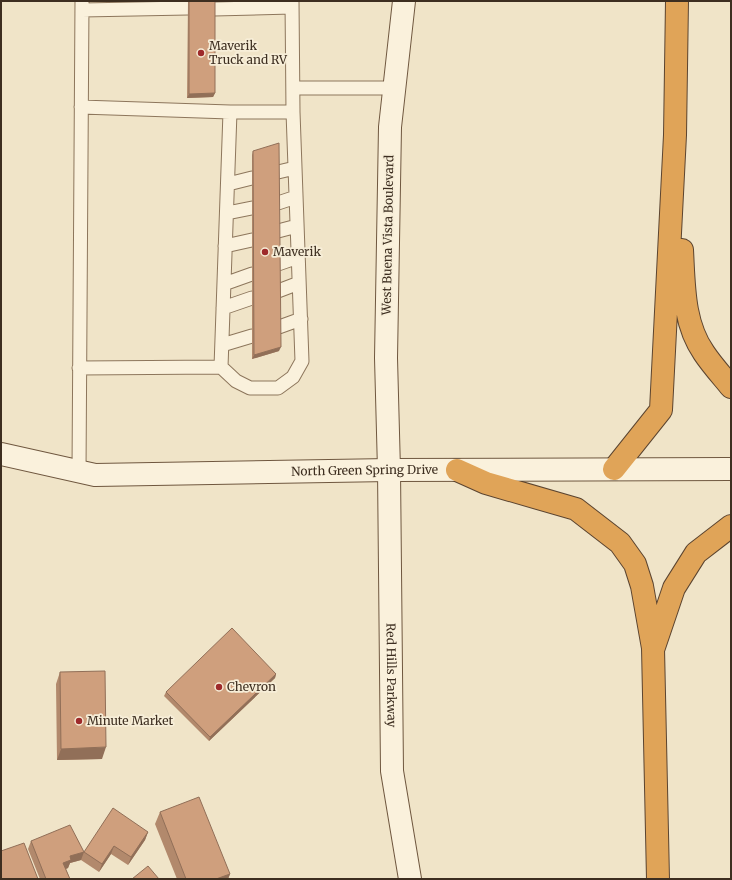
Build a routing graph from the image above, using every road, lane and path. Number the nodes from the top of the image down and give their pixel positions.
1 (404, 1) edge
2 (678, 1) edge
3 (292, 4) edge
4 (82, 6) edge
5 (188, 8) edge
6 (214, 9) edge
7 (293, 88) junction
8 (394, 88) junction
9 (81, 107) junction
10 (230, 112) junction
11 (293, 112) junction
12 (676, 135) junction
13 (295, 168) junction
14 (278, 172) edge
15 (252, 178) edge
16 (228, 184) junction
17 (296, 197) junction
18 (278, 203) edge
19 (252, 208) edge
20 (226, 214) junction
21 (297, 226) junction
22 (278, 231) edge
23 (252, 240) edge
24 (225, 246) junction
25 (298, 257) junction
26 (278, 264) edge
27 (252, 274) edge
28 (299, 283) junction
29 (224, 284) junction
30 (278, 291) edge
31 (252, 298) edge
32 (223, 308) junction
33 (301, 318) junction
34 (279, 327) edge
35 (252, 336) edge
36 (222, 345) junction
37 (221, 367) junction
38 (79, 368) junction
39 (731, 387) edge
40 (1, 454) edge
41 (614, 469) junction
42 (731, 469) edge
43 (389, 470) junction
44 (457, 470) junction
45 (79, 472) junction
46 (731, 526) edge
47 (653, 648) junction
48 (410, 879) edge
49 (658, 879) edge

1 - 8 main road, West Buena Vista Boulevard
2 - 12 highway
3 - 6 lane
3 - 7 lane
4 - 5 lane
4 - 9 lane
7 - 8 lane
7 - 11 lane
8 - 43 main road, West Buena Vista Boulevard
9 - 10 lane
9 - 38 lane
10 - 11 lane
10 - 16 lane
11 - 13 lane
12 - 39 highway
12 - 41 highway
13 - 14 lane
13 - 17 lane
15 - 16 lane
16 - 20 lane
17 - 18 lane
17 - 21 lane
19 - 20 lane
20 - 24 lane
21 - 22 lane
21 - 25 lane
23 - 24 lane
24 - 29 lane
25 - 26 lane
25 - 28 lane
27 - 29 lane
28 - 30 lane
28 - 33 lane
29 - 32 lane
31 - 32 lane
32 - 36 lane
33 - 34 lane
33 - 37 lane
35 - 36 lane
36 - 37 lane
37 - 38 lane
38 - 45 lane
40 - 45 main road, North Green Spring Drive
41 - 42 main road, North Green Spring Drive
41 - 44 main road, North Green Spring Drive
43 - 44 main road, North Green Spring Drive
43 - 45 main road, North Green Spring Drive
43 - 48 main road, Red Hills Parkway
44 - 47 highway
46 - 47 highway
47 - 49 highway

